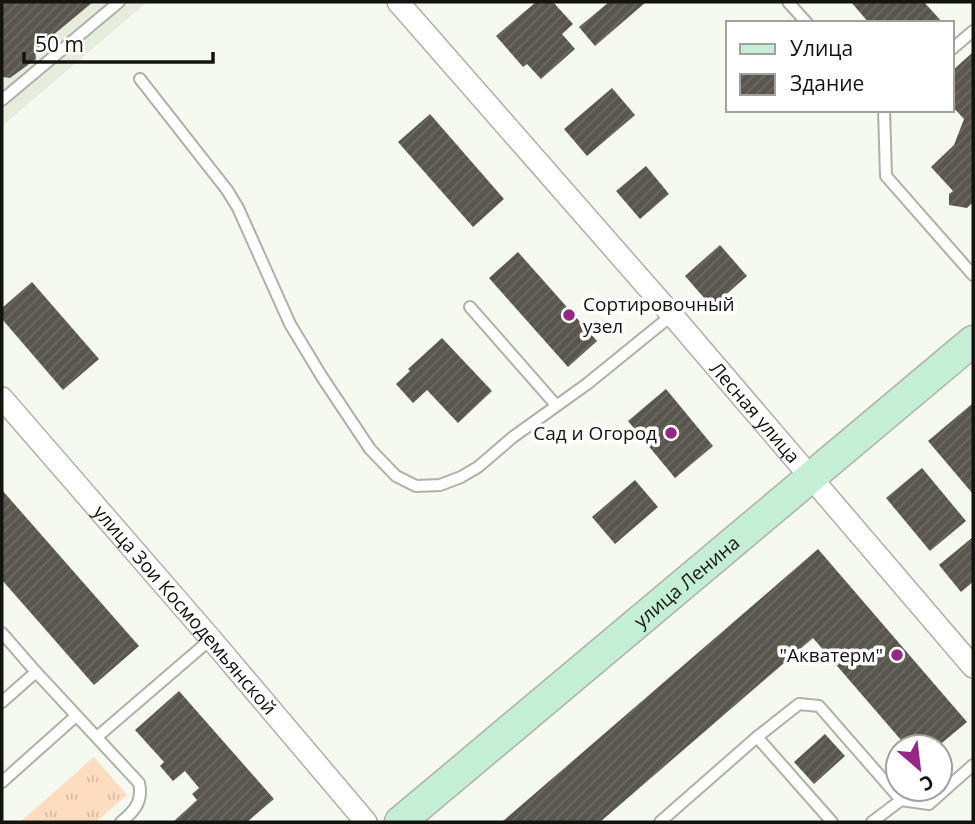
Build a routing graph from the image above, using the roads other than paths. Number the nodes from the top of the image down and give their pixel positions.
1 (119, 2) edge
2 (398, 2) edge
3 (788, 2) edge
4 (805, 21) edge
5 (973, 31) edge
6 (954, 47) edge
7 (140, 79) dead end
8 (2, 100) edge
9 (884, 112) edge
10 (973, 275) edge
11 (470, 307) dead end
12 (672, 314) junction
13 (973, 341) edge
14 (2, 398) edge
15 (556, 405) junction
16 (810, 477) junction
17 (2, 633) edge
18 (211, 639) junction
19 (973, 667) edge
20 (36, 672) junction
21 (2, 702) edge
22 (76, 716) junction
23 (97, 737) junction
24 (757, 737) junction
25 (973, 765) edge
26 (884, 781) edge
27 (2, 782) edge
28 (954, 782) edge
29 (897, 803) edge
30 (121, 822) edge
31 (366, 822) edge
32 (400, 822) edge
33 (660, 822) edge
34 (832, 822) edge
35 (872, 822) edge

1 - 8 lane
2 - 12 street, Лесная улица
3 - 4 lane
5 - 6 lane
7 - 15 lane
9 - 10 lane
11 - 15 lane
12 - 15 lane
12 - 16 street, Лесная улица
13 - 16 main road, улица Ленина
14 - 18 street, улица Зои Космодемьянской
16 - 19 street, Лесная улица
16 - 32 main road, улица Ленина
17 - 20 lane
18 - 23 lane
18 - 31 street, улица Зои Космодемьянской
20 - 21 lane
20 - 22 lane
22 - 23 lane
22 - 27 lane
23 - 30 lane
24 - 26 lane
24 - 33 lane
24 - 34 lane
25 - 28 lane
29 - 35 lane

